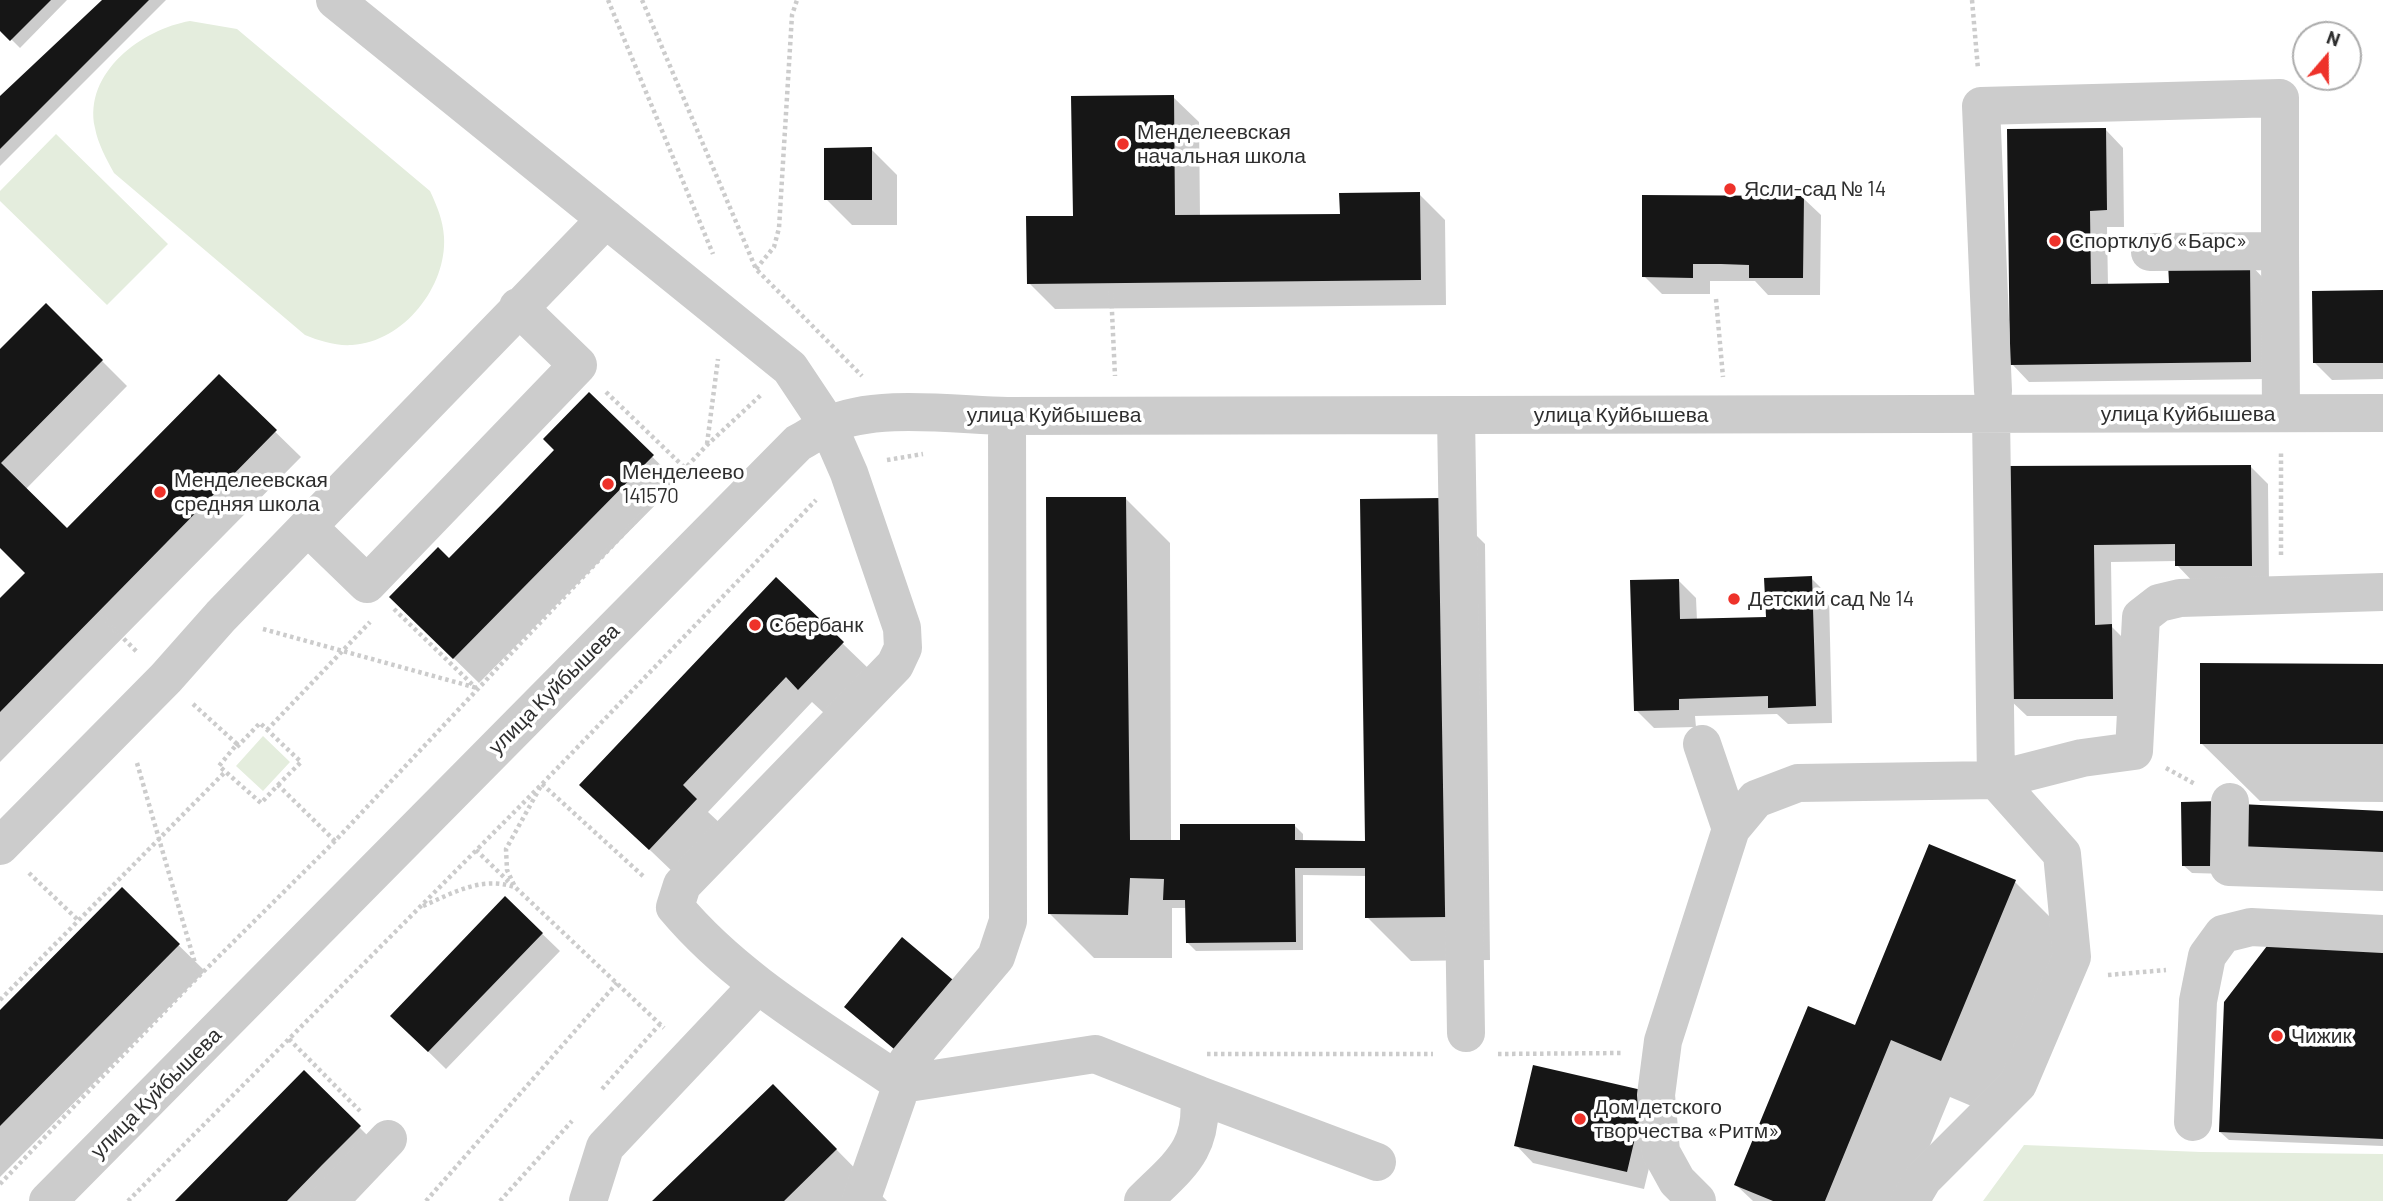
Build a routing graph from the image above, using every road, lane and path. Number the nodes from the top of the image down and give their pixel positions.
1 (335, 0) edge
2 (608, 0) edge
3 (642, 0) edge
4 (797, 0) edge
5 (1972, 0) edge
6 (1981, 106) junction
7 (606, 219) junction
8 (2280, 251) junction
9 (2150, 253) dead end
10 (756, 269) junction
11 (1111, 291) dead end
12 (519, 307) junction
13 (724, 313) junction
14 (578, 365) junction
15 (790, 368) junction
16 (870, 385) dead end
17 (1992, 403) junction
18 (2383, 413) edge
19 (1007, 416) junction
20 (1117, 416) junction
21 (1456, 416) junction
22 (828, 425) junction
23 (2281, 430) junction
24 (707, 445) junction
25 (932, 453) dead end
26 (687, 469) junction
27 (849, 473) junction
28 (308, 527) junction
29 (2383, 592) edge
30 (377, 594) junction
31 (2281, 594) junction
32 (99, 614) dead end
33 (221, 616) junction
34 (341, 652) junction
35 (166, 678) junction
36 (477, 688) junction
37 (125, 719) junction
38 (267, 730) junction
39 (1702, 744) dead end
40 (2134, 751) junction
41 (223, 761) junction
42 (226, 771) junction
43 (1996, 780) junction
44 (542, 784) junction
45 (263, 801) junction
46 (2230, 802) joint
47 (1731, 829) junction
48 (157, 839) junction
49 (335, 841) junction
50 (0, 845) edge
51 (476, 850) junction
52 (2383, 872) edge
53 (515, 887) junction
54 (420, 907) junction
55 (684, 916) junction
56 (79, 921) junction
57 (2383, 934) edge
58 (2205, 966) junction
59 (198, 977) junction
60 (2063, 980) junction
61 (617, 983) junction
62 (758, 985) junction
63 (1, 998) edge
64 (289, 1039) junction
65 (1466, 1047) junction
66 (1662, 1053) junction
67 (1205, 1054) dead end
68 (693, 1055) junction
69 (902, 1084) junction
70 (1199, 1095) junction
71 (2193, 1122) dead end
72 (388, 1139) joint
73 (1377, 1162) dead end
74 (0, 1184) edge
75 (48, 1201) edge
76 (128, 1201) edge
77 (329, 1201) edge
78 (426, 1201) edge
79 (588, 1201) edge
80 (861, 1201) edge
81 (1143, 1201) edge
82 (1697, 1201) edge
83 (1910, 1201) edge

1 - 7 street
2 - 13 path
3 - 10 path
4 - 10 path
5 - 6 path
6 - 8 street
6 - 17 street
7 - 12 street
7 - 13 street
8 - 9 street
8 - 23 street
10 - 16 path
11 - 20 path
12 - 14 street
12 - 28 street
13 - 15 street
13 - 24 path
14 - 26 path
14 - 30 street
15 - 22 street
15 - 24 path
17 - 21 street, улица Куйбышева
17 - 23 street, улица Куйбышева
17 - 43 street
18 - 23 street, улица Куйбышева
19 - 20 street, улица Куйбышева
19 - 22 street, улица Куйбышева
19 - 69 street
20 - 21 street, улица Куйбышева
21 - 65 street
22 - 27 street
22 - 75 street, улица Куйбышева
23 - 31 path
24 - 26 path
25 - 27 path
26 - 36 path
27 - 44 path
27 - 55 street
28 - 30 street
28 - 33 street
29 - 31 street
30 - 34 path
30 - 36 path
31 - 40 street
32 - 35 path
33 - 34 path
33 - 35 street
34 - 36 path
34 - 38 path
35 - 37 street
35 - 41 path
36 - 49 path
37 - 48 path
37 - 50 street
38 - 41 path
38 - 45 path
39 - 47 street
40 - 43 street
40 - 46 path
41 - 42 path
42 - 45 path
42 - 48 path
43 - 47 street
43 - 60 street
44 - 51 path
44 - 53 path
44 - 55 path
45 - 49 path
46 - 52 street
47 - 66 street
48 - 56 path
48 - 59 path
49 - 59 path
50 - 56 path
51 - 53 path
51 - 54 path
53 - 54 path
53 - 61 path
54 - 64 path
55 - 62 street
56 - 63 path
57 - 58 street
58 - 60 path
58 - 71 street
59 - 74 path
60 - 83 street
61 - 68 path
61 - 78 path
62 - 68 street
62 - 69 street
64 - 72 path
64 - 76 path
65 - 66 path
65 - 67 path
66 - 82 street
68 - 79 street
69 - 70 street
69 - 80 street
70 - 73 street
70 - 81 street
72 - 77 street

